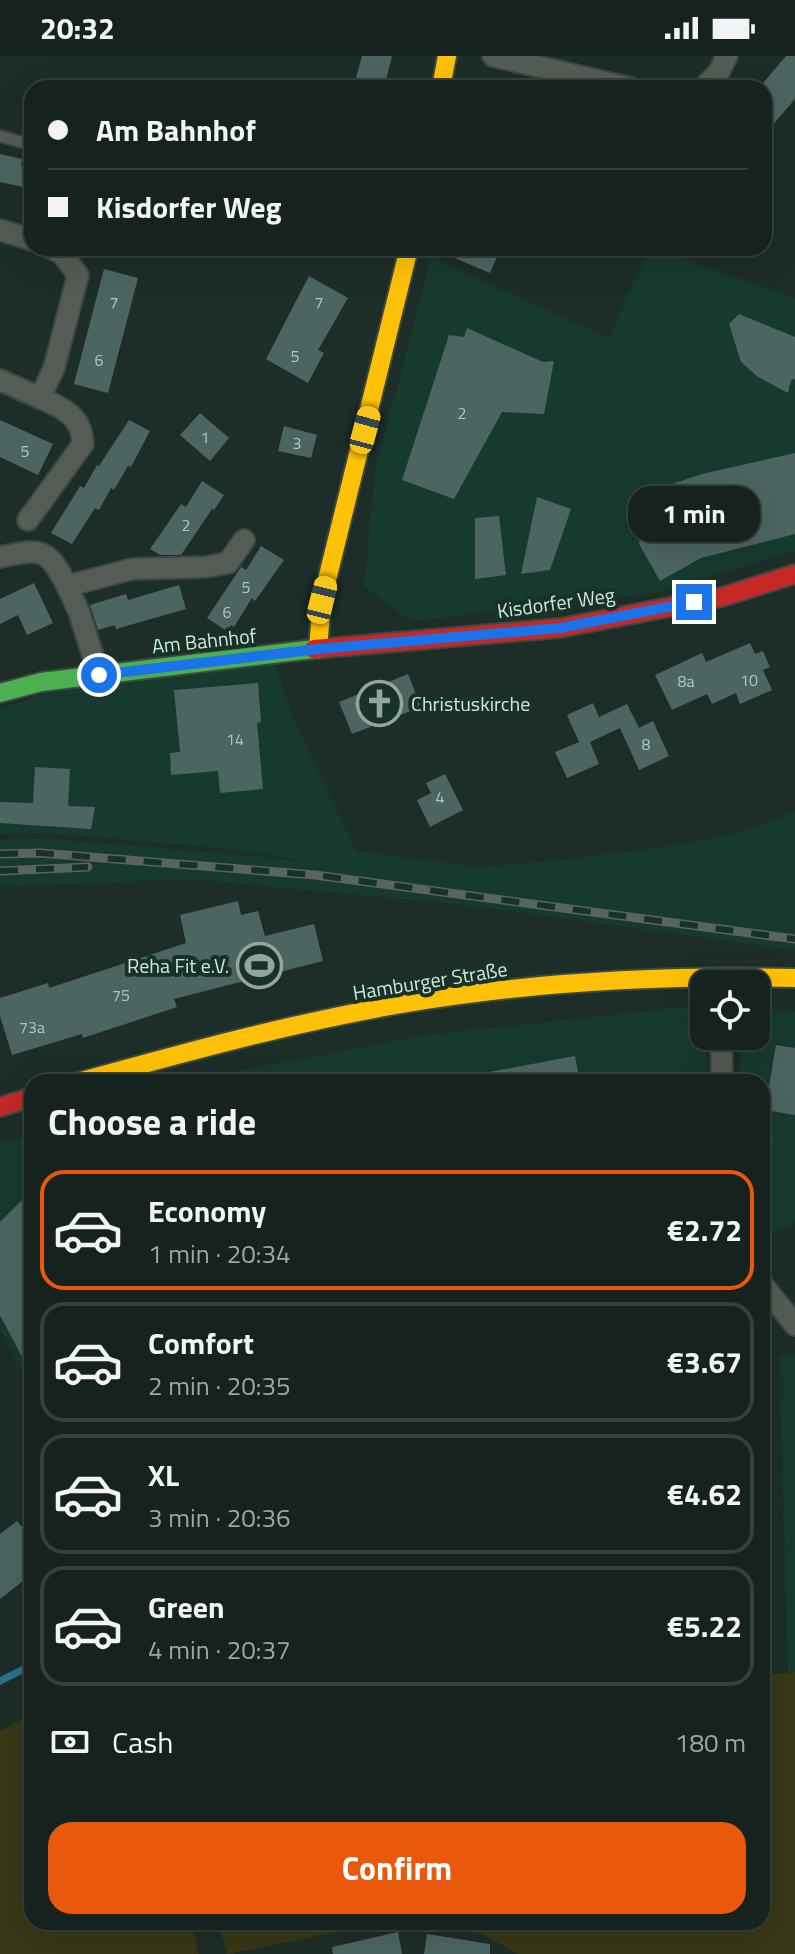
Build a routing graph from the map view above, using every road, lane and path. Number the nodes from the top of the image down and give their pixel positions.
1 (447, 56) edge
2 (493, 56) edge
3 (727, 56) edge
4 (442, 80) edge
5 (596, 80) edge
6 (711, 80) edge
7 (0, 136) edge
8 (24, 143) edge
9 (0, 230) edge
10 (24, 238) edge
11 (64, 256) edge
12 (407, 256) edge
13 (0, 380) edge
14 (40, 398) junction
15 (28, 520) dead end
16 (244, 540) dead end
17 (0, 557) edge
18 (795, 574) edge
19 (67, 586) junction
20 (318, 649) junction
21 (99, 675) junction
22 (0, 693) edge
23 (795, 978) edge
24 (690, 979) edge
25 (770, 979) edge
26 (721, 1050) edge
27 (108, 1074) edge
28 (722, 1074) edge
29 (24, 1100) edge
30 (0, 1107) edge
31 (770, 1294) edge
32 (795, 1325) edge

1 - 4 street
2 - 5 street
3 - 6 street
7 - 8 lane
9 - 10 street
11 - 14 street
12 - 20 street
13 - 14 street
14 - 15 street
16 - 19 street
17 - 19 street
18 - 20 street, Kisdorfer Weg
19 - 21 street
20 - 21 street, Am Bahnhof
21 - 22 street, Am Bahnhof
23 - 25 street, Hamburger Straße
24 - 27 street, Hamburger Straße
26 - 28 street
29 - 30 street
31 - 32 street

